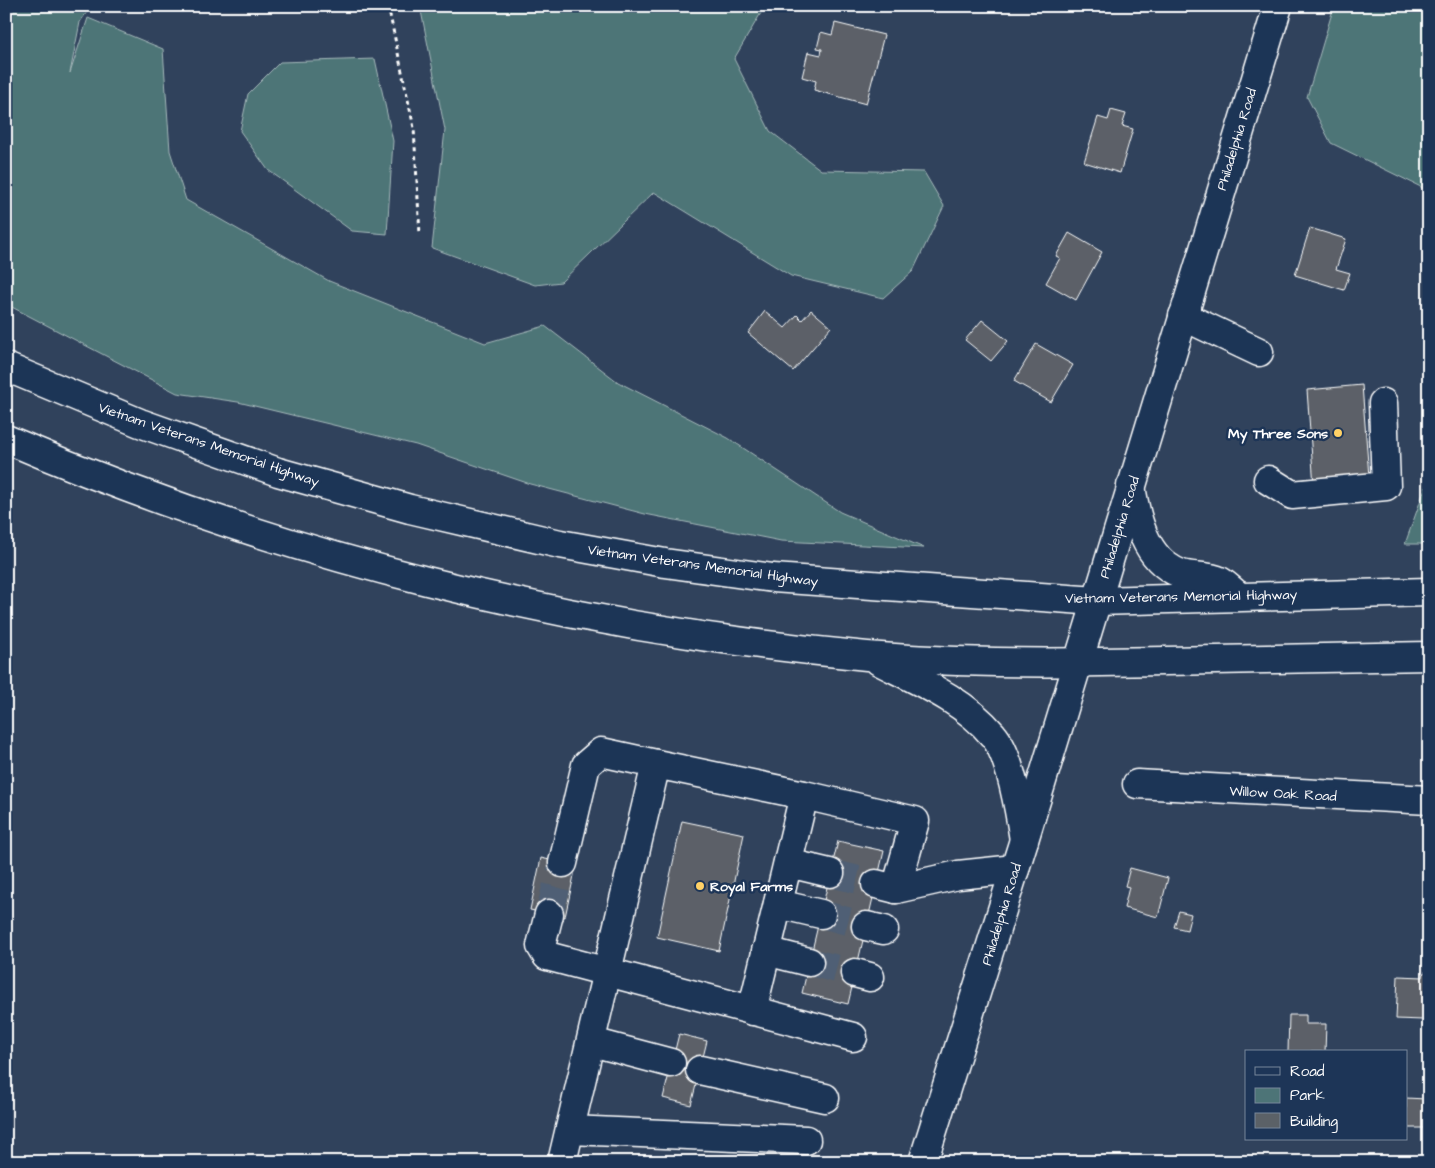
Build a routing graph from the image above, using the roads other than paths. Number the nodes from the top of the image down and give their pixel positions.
1 (1278, 6) edge
2 (1183, 316) junction
3 (1259, 352) dead end
4 (6, 367) edge
5 (1382, 403) dead end
6 (6, 439) edge
7 (1268, 480) dead end
8 (1131, 486) junction
9 (1429, 592) edge
10 (1238, 596) junction
11 (1097, 601) junction
12 (868, 656) junction
13 (1429, 656) edge
14 (1078, 663) junction
15 (656, 764) junction
16 (1136, 784) dead end
17 (804, 795) junction
18 (1429, 800) edge
19 (1024, 840) junction
20 (563, 863) tunnel mouth
21 (788, 863) junction
22 (1015, 869) junction
23 (830, 873) tunnel mouth
24 (778, 904) junction
25 (549, 914) tunnel mouth
26 (821, 914) tunnel mouth
27 (766, 950) junction
28 (809, 962) tunnel mouth
29 (607, 972) junction
30 (752, 1011) junction
31 (853, 1038) dead end
32 (592, 1042) junction
33 (671, 1063) dead end
34 (700, 1070) dead end
35 (825, 1098) dead end
36 (570, 1130) junction
37 (806, 1140) dead end
38 (562, 1162) edge
39 (923, 1162) edge

1 - 2 main road, Philadelphia Road
2 - 3 main road
2 - 8 main road, Philadelphia Road
4 - 11 main road, Vietnam Veterans Memorial Highway
5 - 7 main road
6 - 12 main road
8 - 10 main road
8 - 11 main road, Philadelphia Road
9 - 10 main road, Vietnam Veterans Memorial Highway
10 - 11 main road, Vietnam Veterans Memorial Highway
11 - 14 main road, Philadelphia Road
12 - 14 main road
12 - 19 main road
13 - 14 main road
14 - 19 main road, Philadelphia Road
15 - 17 main road
15 - 20 main road
15 - 29 main road
16 - 18 main road, Willow Oak Road
17 - 21 main road
17 - 22 main road
19 - 22 main road, Philadelphia Road
21 - 23 main road
21 - 24 main road
22 - 39 main road, Philadelphia Road
24 - 26 main road
24 - 27 main road
25 - 29 main road
27 - 28 main road
27 - 30 main road
29 - 30 main road
29 - 32 main road
30 - 31 main road
32 - 33 main road
32 - 36 main road
34 - 35 main road
36 - 37 main road
36 - 38 main road

